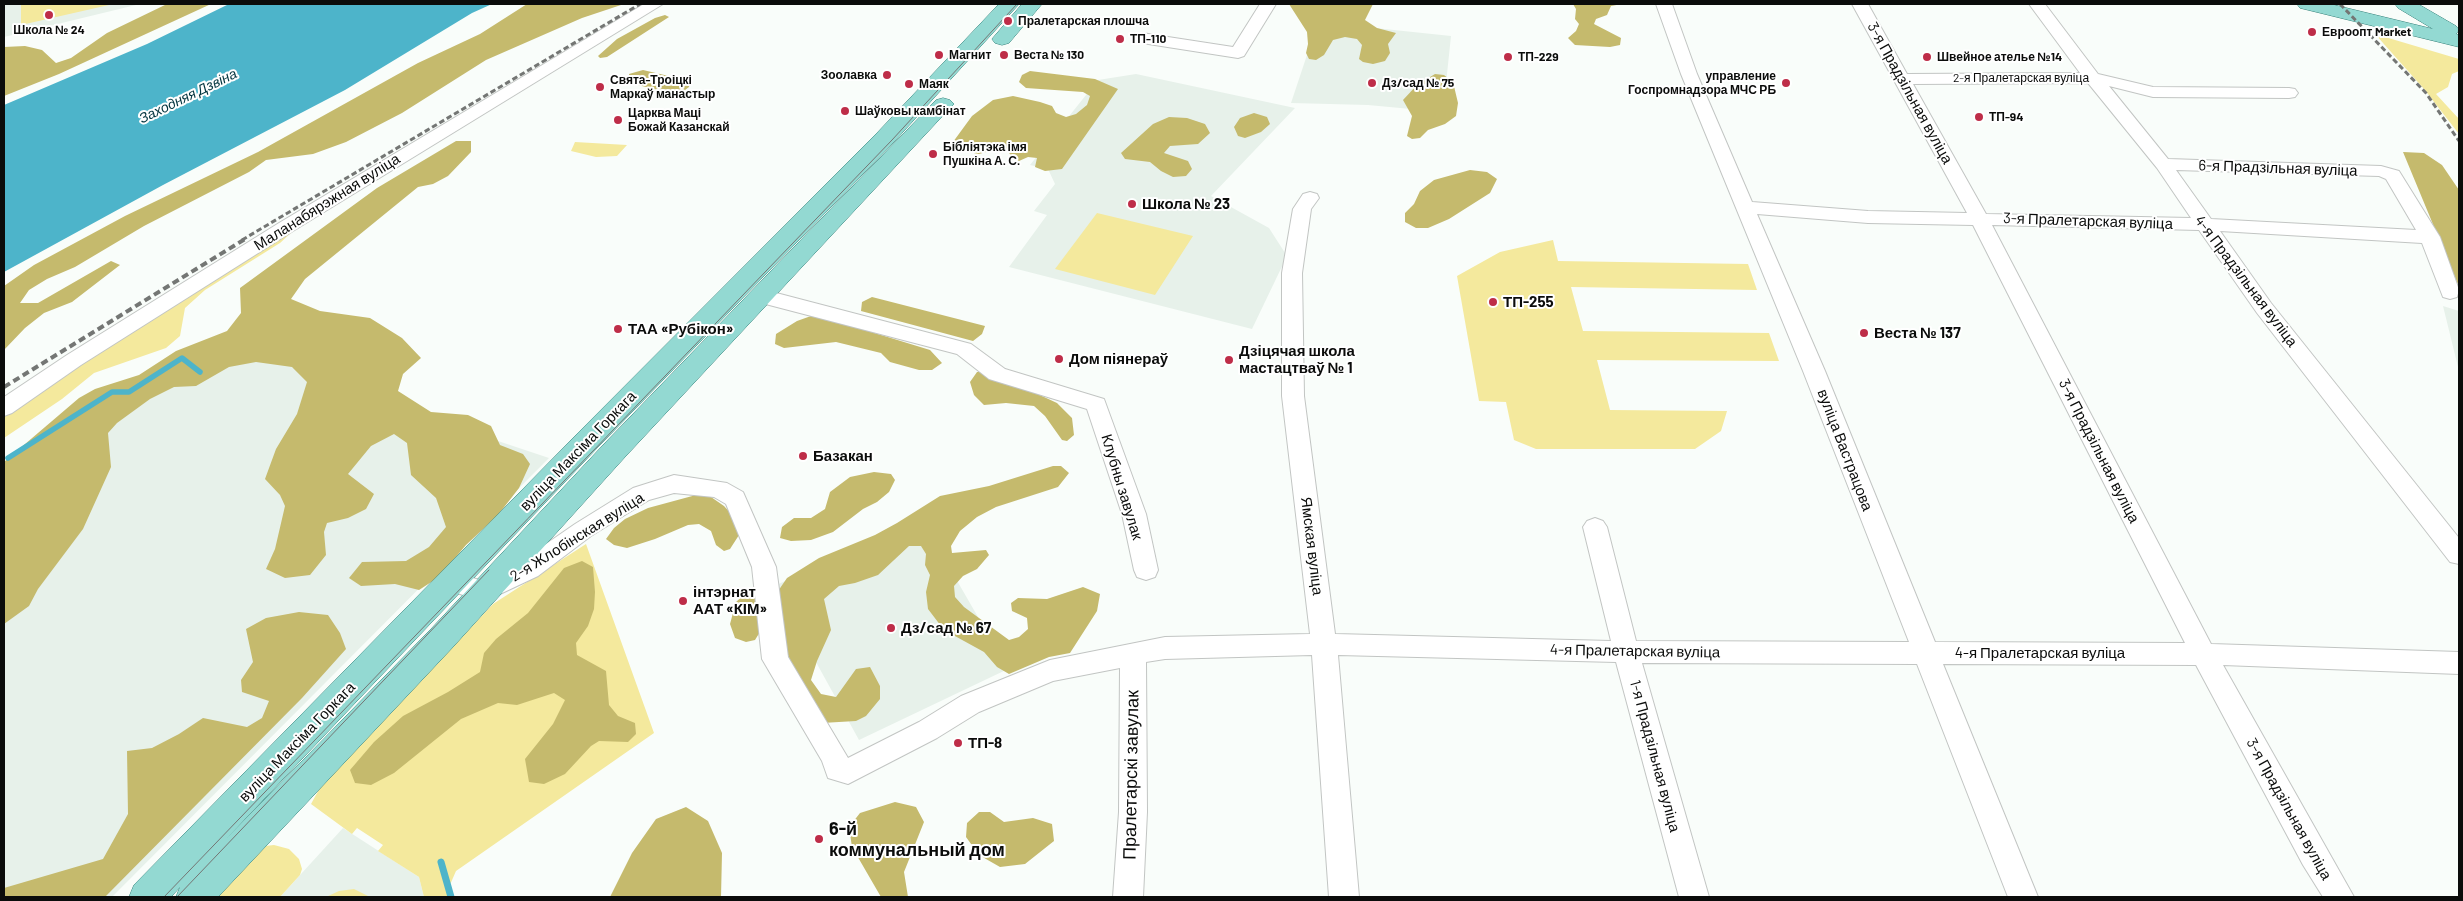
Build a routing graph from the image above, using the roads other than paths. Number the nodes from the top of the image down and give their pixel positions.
1 (655, 4) edge
2 (1009, 4) edge
3 (1032, 4) edge
4 (1268, 4) edge
5 (1664, 4) edge
6 (1860, 4) edge
7 (2037, 4) edge
8 (2307, 4) edge
9 (2396, 4) edge
10 (2405, 4) edge
11 (2373, 21) junction
12 (999, 28) junction
13 (2459, 36) edge
14 (1142, 38) dead end
15 (2459, 41) edge
16 (2095, 78) junction
17 (1901, 79) junction
18 (2289, 93) dead end
19 (896, 140) junction
20 (2163, 164) junction
21 (1310, 198) dead end
22 (1746, 207) junction
23 (1979, 218) junction
24 (2204, 224) junction
25 (2430, 237) junction
26 (2450, 292) dead end
27 (761, 296) junction
28 (4, 408) edge
29 (587, 441) junction
30 (615, 450) junction
31 (1595, 527) dead end
32 (2459, 555) edge
33 (1146, 570) dead end
34 (452, 581) junction
35 (483, 592) junction
36 (409, 626) junction
37 (442, 638) junction
38 (1324, 644) junction
39 (1626, 652) junction
40 (1925, 652) junction
41 (1133, 654) junction
42 (2203, 654) junction
43 (2459, 663) edge
44 (838, 768) joint
45 (243, 797) junction
46 (276, 810) junction
47 (147, 897) edge
48 (194, 897) edge
49 (1128, 897) edge
50 (1344, 897) edge
51 (1694, 897) edge
52 (2023, 897) edge
53 (2339, 897) edge

1 - 28 street, Маланабярэжная вуліца
2 - 12 main road, вуліца Максіма Горкага
3 - 12 main road, вуліца Максіма Горкага
4 - 14 street
5 - 22 street, вуліца Вастрацова
6 - 17 street, 3-я Прадзільная вуліца
7 - 16 street, 4-я Прадзільная вуліца
8 - 11 main road
9 - 11 main road
10 - 13 main road
11 - 15 main road
12 - 19 main road, вуліца Максіма Горкага
16 - 17 street, 2-я Пралетарская вуліца
16 - 18 street, 2-я Пралетарская вуліца
16 - 20 street, 4-я Прадзільная вуліца
17 - 23 street, 3-я Прадзільная вуліца
19 - 27 main road, вуліца Максіма Горкага
19 - 29 main road, вуліца Максіма Горкага
20 - 24 street, 4-я Прадзільная вуліца
20 - 25 street, 6-я Прадзільная вуліца
21 - 38 street, Ямская вуліца
22 - 23 street, 3-я Пралетарская вуліца
22 - 40 street, вуліца Вастрацова
23 - 24 street, 3-я Пралетарская вуліца
23 - 42 street, 3-я Прадзільная вуліца
24 - 25 street, 3-я Пралетарская вуліца
24 - 32 street, 4-я Прадзільная вуліца
25 - 26 street
27 - 30 main road, вуліца Максіма Горкага
27 - 33 street, Клубны завулак
29 - 30 street
29 - 34 main road, вуліца Максіма Горкага
30 - 35 main road, вуліца Максіма Горкага
31 - 39 street, 1-я Прадзільная вуліца
34 - 35 street
34 - 36 main road, вуліца Максіма Горкага
35 - 37 main road, вуліца Максіма Горкага
35 - 44 street, 2-я Жлобінская вуліца
36 - 37 street
36 - 45 main road, вуліца Максіма Горкага
37 - 46 main road, вуліца Максіма Горкага
38 - 39 street, 4-я Пралетарская вуліца
38 - 41 street, 4-я Пралетарская вуліца
38 - 50 street, Ямская вуліца
39 - 40 street, 4-я Пралетарская вуліца
39 - 51 street, 1-я Прадзільная вуліца
40 - 42 street, 4-я Пралетарская вуліца
40 - 52 street, вуліца Вастрацова
41 - 44 street, 4-я Пралетарская вуліца
41 - 49 street, Пралетарскі завулак
42 - 43 street, 4-я Пралетарская вуліца
42 - 53 street, 3-я Прадзільная вуліца
45 - 46 street
45 - 47 main road, вуліца Максіма Горкага
46 - 48 main road, вуліца Максіма Горкага

